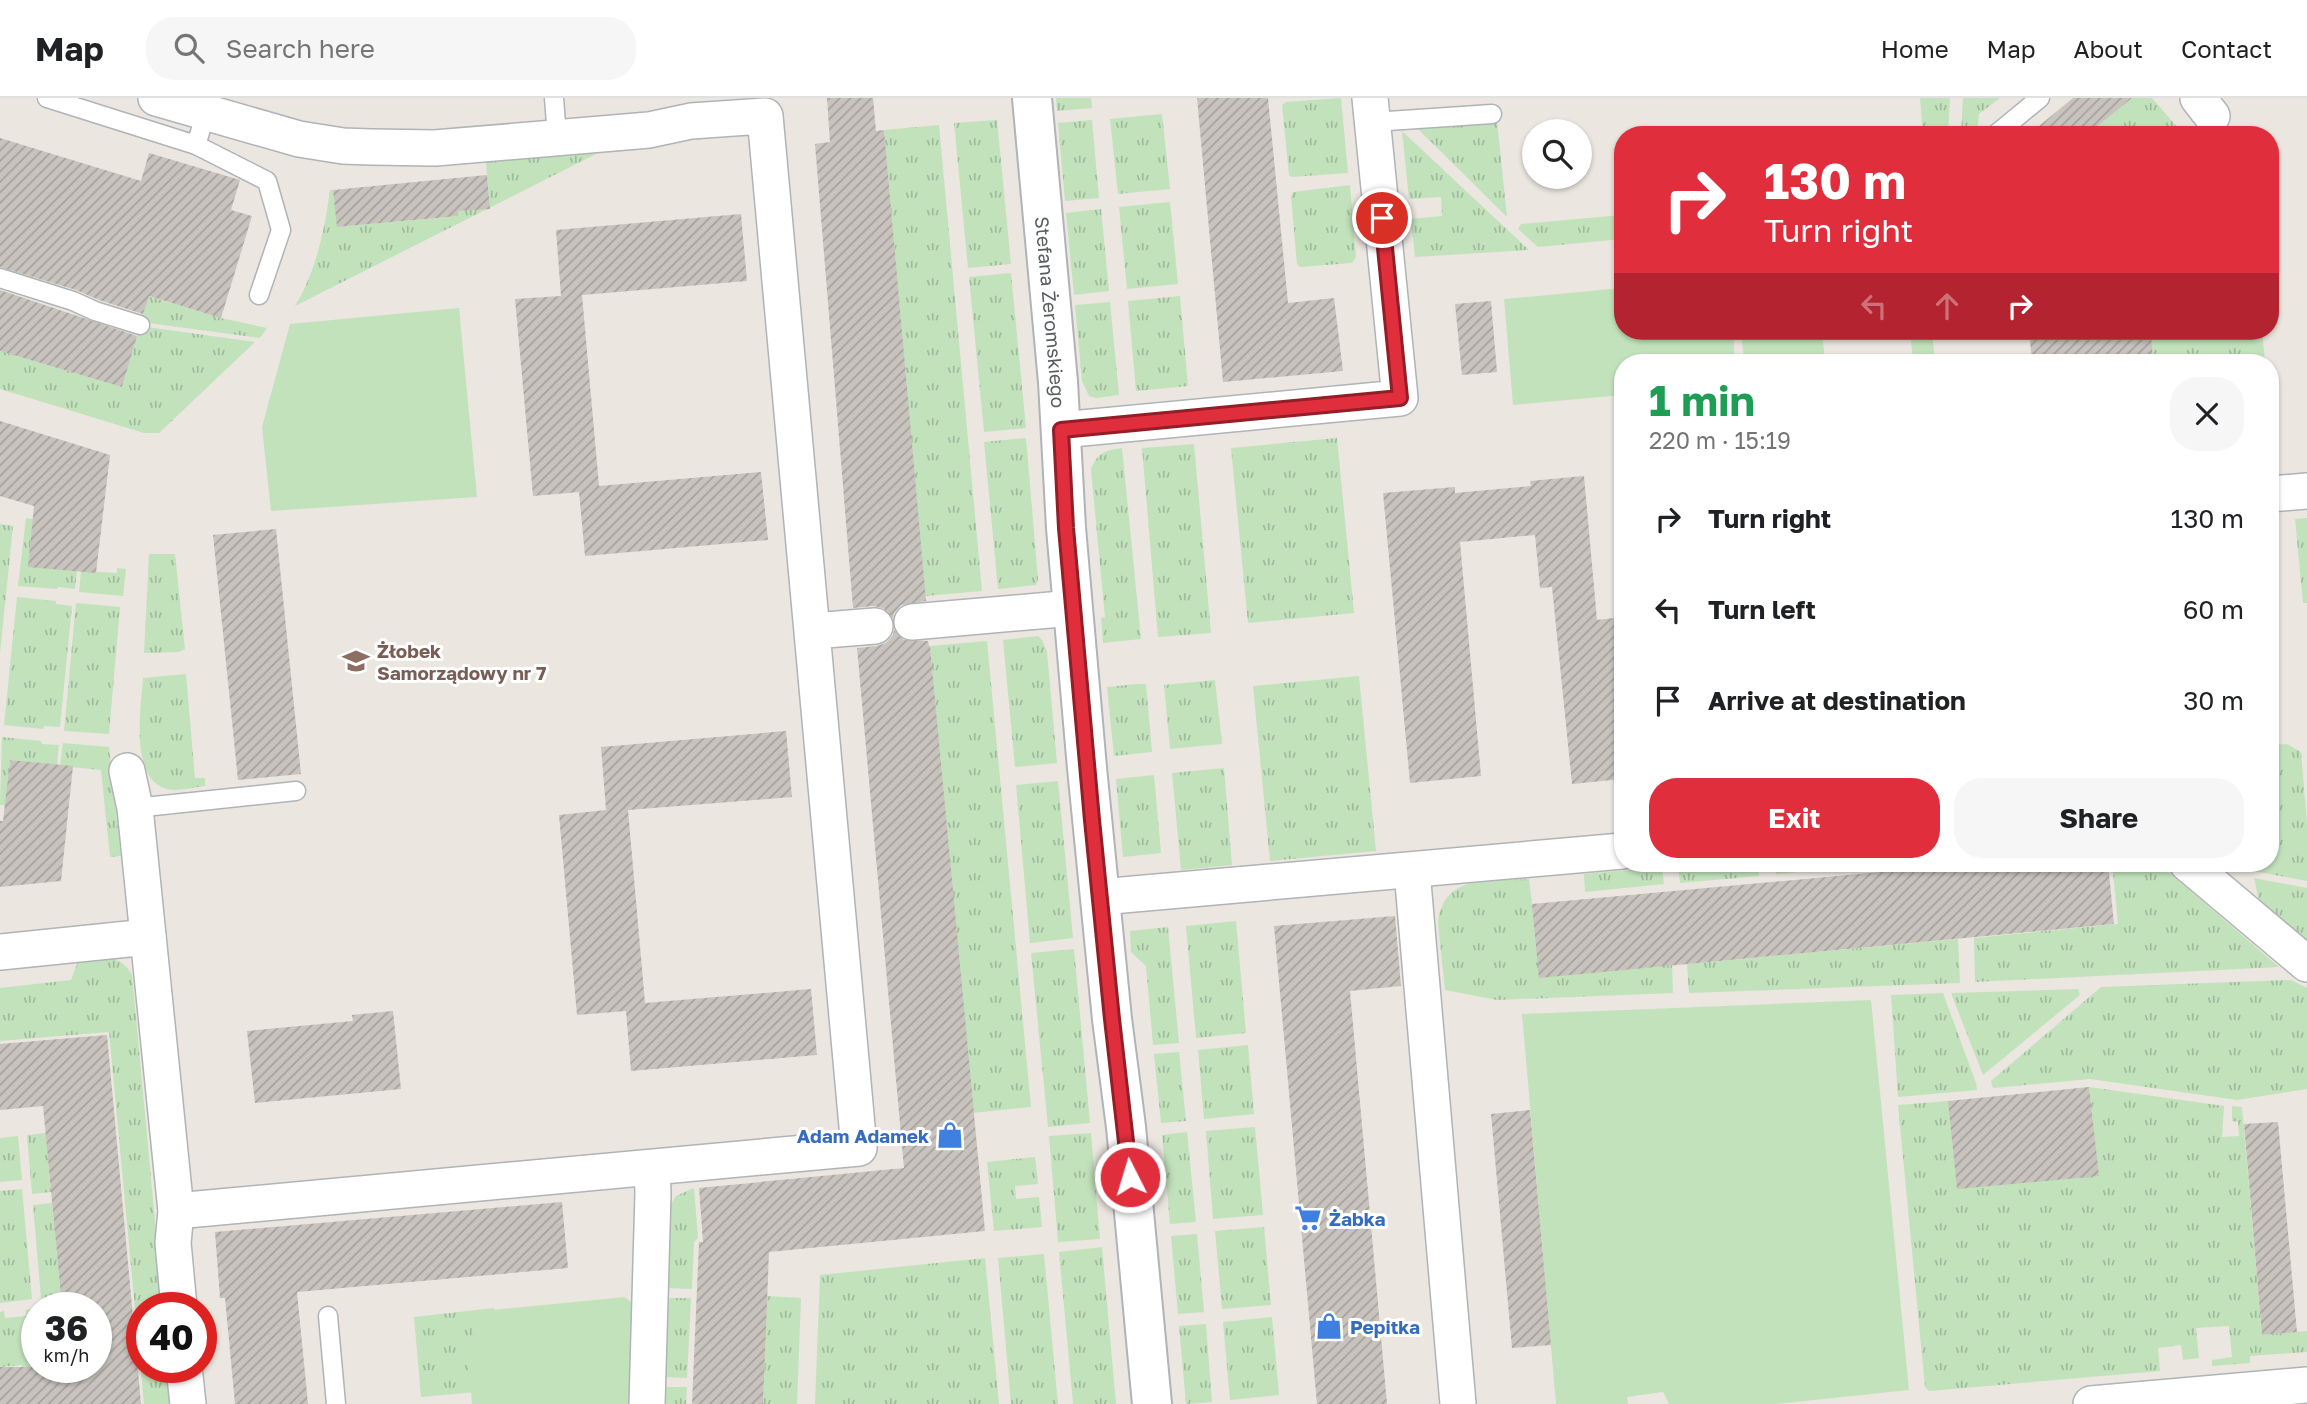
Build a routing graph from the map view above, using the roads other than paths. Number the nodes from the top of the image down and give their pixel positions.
1 (47, 98) edge
2 (156, 98) edge
3 (554, 98) edge
4 (1032, 98) edge
5 (2039, 98) edge
6 (690, 110) edge
7 (1372, 110) edge
8 (1492, 114) dead end
9 (204, 119) edge
10 (2005, 126) edge
11 (557, 136) junction
12 (0, 278) edge
13 (260, 295) dead end
14 (140, 325) dead end
15 (1061, 430) junction
16 (2307, 491) edge
17 (2279, 493) edge
18 (1073, 608) junction
19 (912, 622) dead end
20 (874, 626) dead end
21 (813, 631) junction
22 (127, 771) dead end
23 (296, 791) dead end
24 (135, 808) junction
25 (1614, 851) edge
26 (1412, 871) junction
27 (2198, 872) edge
28 (1100, 897) junction
29 (148, 937) junction
30 (0, 952) edge
31 (2307, 964) edge
32 (652, 1167) junction
33 (176, 1211) junction
34 (178, 1292) edge
35 (328, 1316) dead end
36 (186, 1383) edge
37 (2307, 1385) edge
38 (188, 1404) edge
39 (335, 1404) edge
40 (647, 1404) edge
41 (1152, 1404) edge
42 (1458, 1404) edge
43 (2091, 1404) edge

1 - 9 lane
2 - 9 street
3 - 11 lane
4 - 15 street, Stefana Żeromskiego
5 - 10 lane
6 - 11 street
6 - 21 street
7 - 8 lane
7 - 15 street
9 - 11 street
9 - 13 lane
12 - 14 lane
15 - 18 street, Stefana Żeromskiego
16 - 17 street
18 - 19 street
18 - 28 street, Stefana Żeromskiego
20 - 21 street
21 - 32 street
22 - 24 street
23 - 24 lane
24 - 29 street
25 - 26 street
26 - 28 street
26 - 42 street
27 - 31 street
28 - 41 street, Stefana Żeromskiego
29 - 30 street
29 - 33 street
32 - 33 street
32 - 40 street
33 - 34 street
35 - 39 lane
36 - 38 street
37 - 43 street

